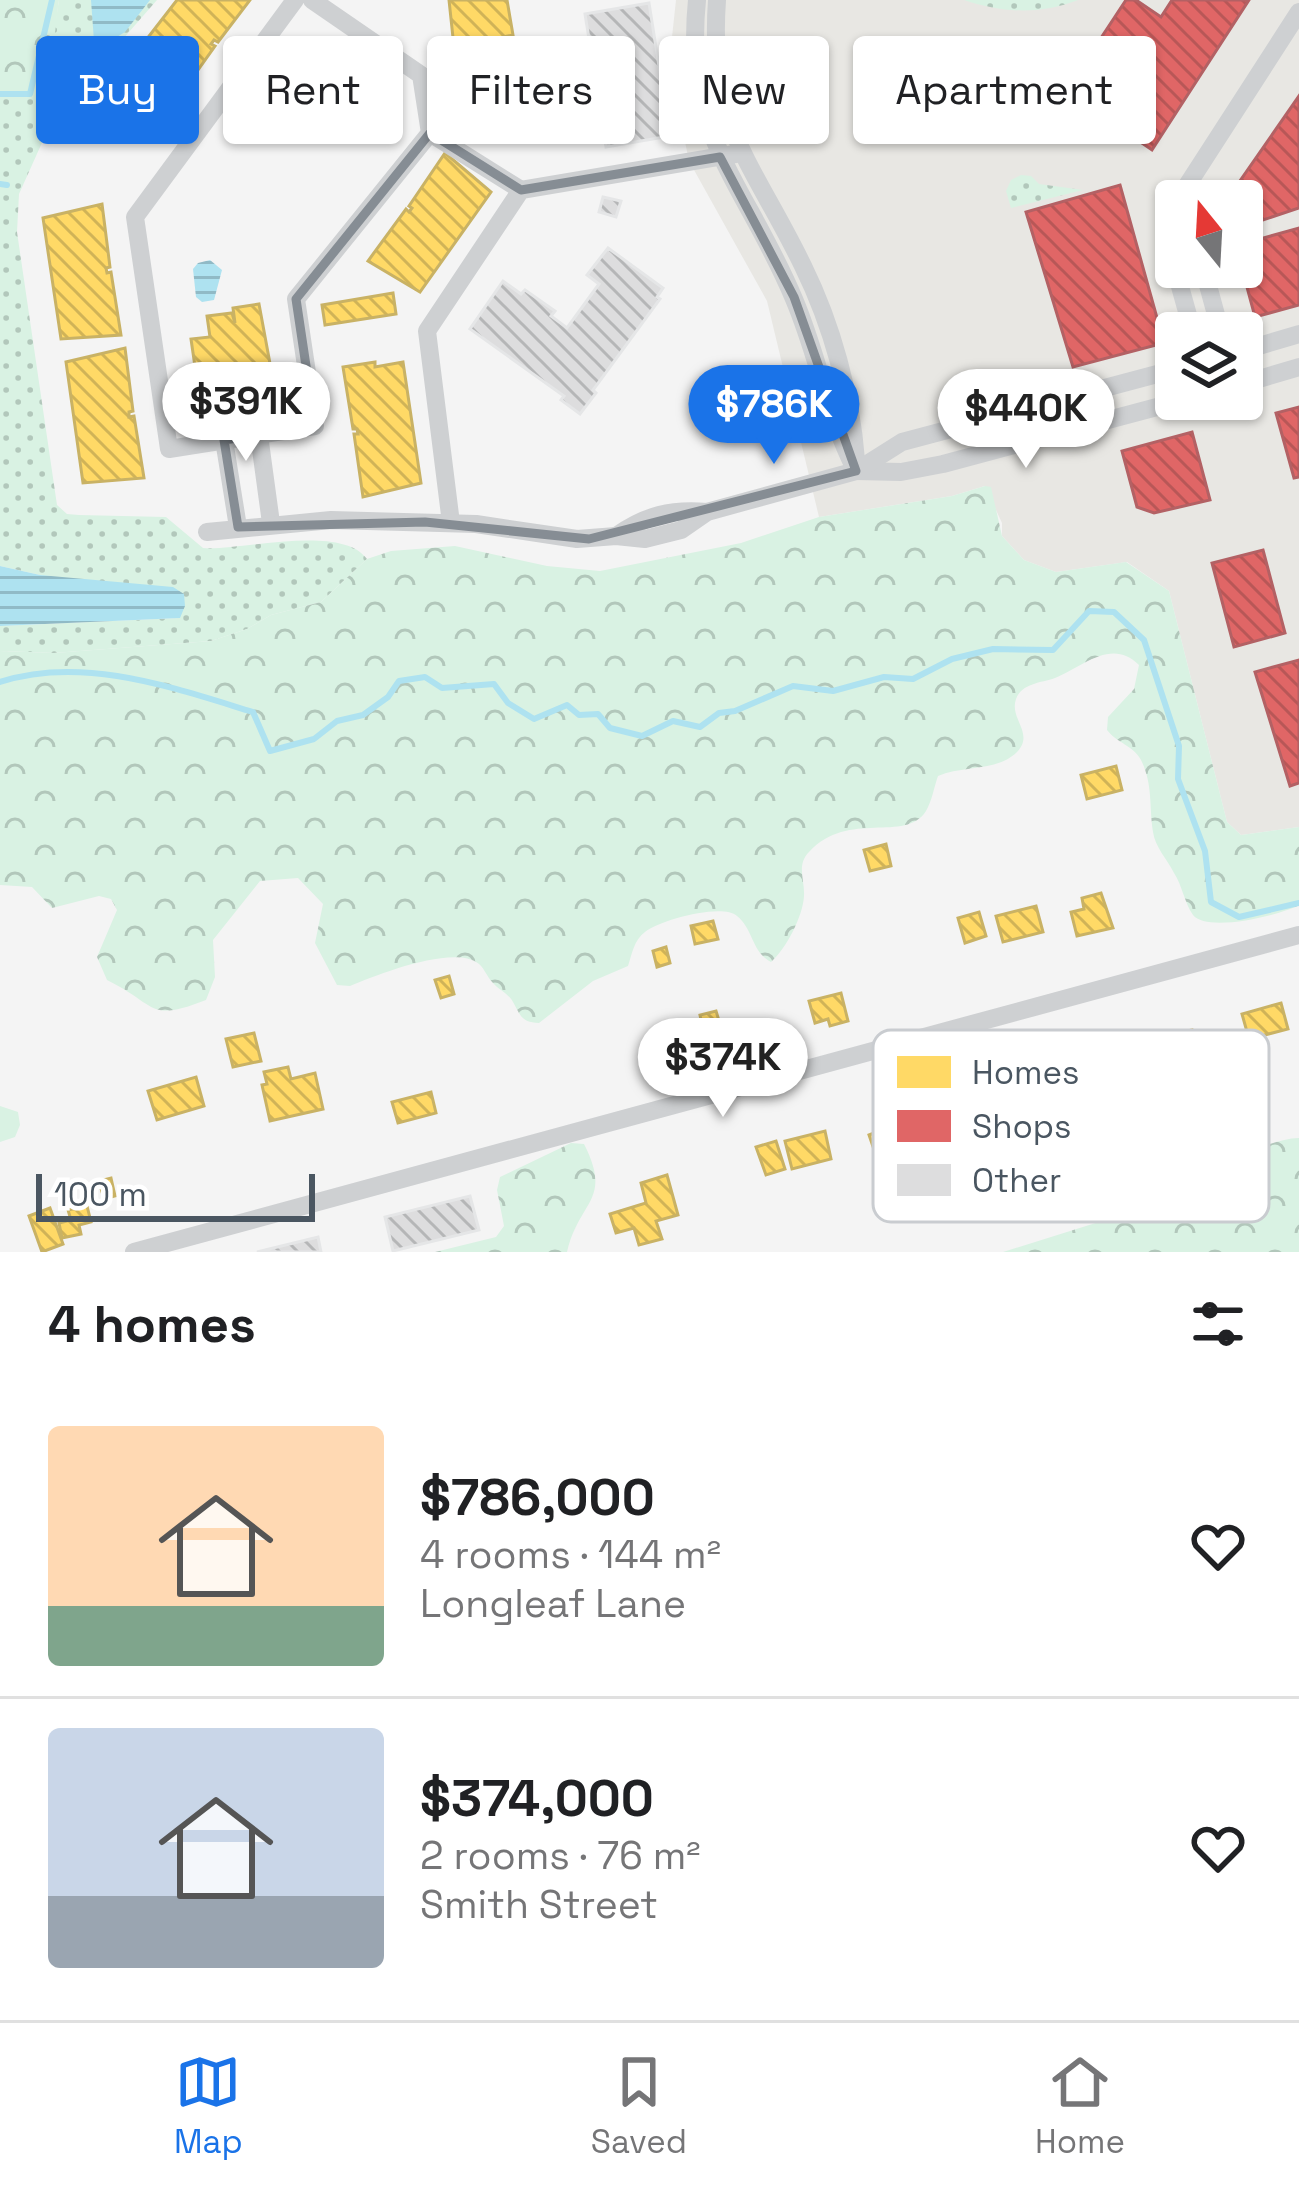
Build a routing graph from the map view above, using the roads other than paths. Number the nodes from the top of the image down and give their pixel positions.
1 (296, 0) edge
2 (312, 0) edge
3 (697, 0) edge
4 (717, 0) edge
5 (1299, 12) edge
6 (427, 114) edge
7 (427, 137) edge
8 (447, 144) edge
9 (741, 153) junction
10 (720, 157) junction
11 (1192, 180) edge
12 (520, 190) junction
13 (1299, 334) edge
14 (1263, 345) edge
15 (1299, 367) edge
16 (1155, 375) edge
17 (1263, 378) edge
18 (1155, 408) edge
19 (1014, 413) junction
20 (259, 435) junction
21 (224, 440) junction
22 (1022, 444) junction
23 (856, 471) junction
24 (272, 523) junction
25 (451, 523) junction
26 (238, 527) junction
27 (207, 532) dead end
28 (1299, 935) edge
29 (950, 1030) edge
30 (873, 1051) edge
31 (134, 1252) edge

1 - 21 street
2 - 6 street
3 - 10 street
4 - 9 street
5 - 11 street
7 - 20 street
8 - 12 street
9 - 10 street
9 - 23 street
10 - 12 street
10 - 23 street
12 - 25 street
13 - 14 street
15 - 17 street
16 - 19 street
18 - 22 street
19 - 22 street
19 - 23 street
20 - 21 street
20 - 24 street
21 - 26 street
22 - 23 street
23 - 25 street
24 - 25 street
24 - 26 street
26 - 27 street
28 - 29 street
30 - 31 street

